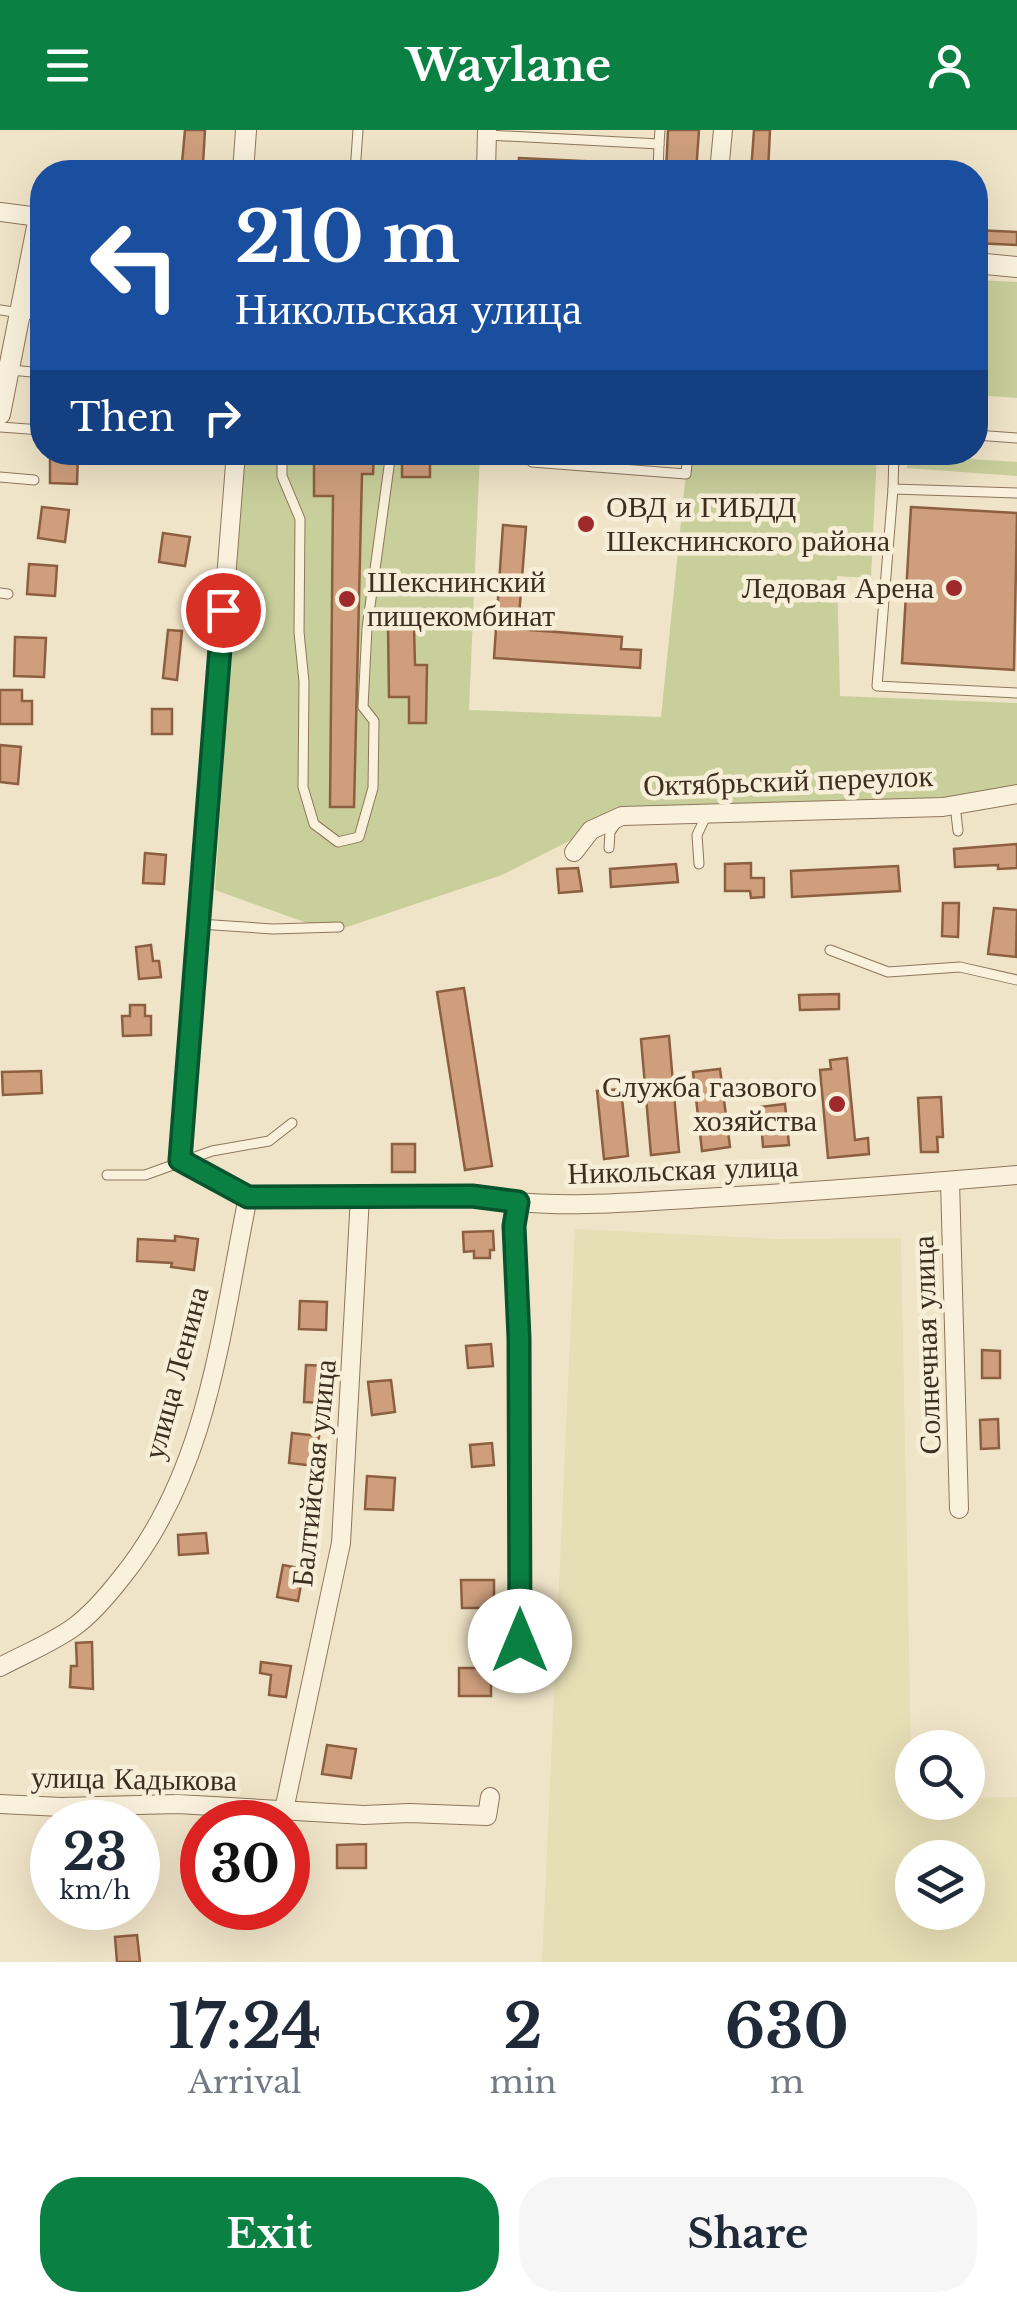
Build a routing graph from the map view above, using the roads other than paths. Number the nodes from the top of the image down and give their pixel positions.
1 (246, 130) edge
2 (358, 130) edge
3 (660, 130) edge
4 (723, 130) edge
5 (487, 133) edge
6 (566, 134) edge
7 (659, 144) junction
8 (244, 160) edge
9 (357, 160) edge
10 (486, 160) edge
11 (658, 160) edge
12 (720, 160) edge
13 (0, 212) edge
14 (30, 216) edge
15 (30, 251) edge
16 (988, 264) edge
17 (1017, 266) edge
18 (10, 312) edge
19 (5, 370) edge
20 (30, 371) edge
21 (0, 414) edge
22 (0, 426) edge
23 (30, 429) edge
24 (988, 436) edge
25 (1017, 438) edge
26 (235, 465) edge
27 (282, 465) edge
28 (389, 465) edge
29 (570, 465) edge
30 (687, 465) edge
31 (894, 465) edge
32 (0, 478) edge
33 (34, 480) dead end
34 (893, 489) junction
35 (1017, 493) edge
36 (1017, 693) edge
37 (1017, 794) edge
38 (955, 805) junction
39 (706, 814) junction
40 (622, 816) junction
41 (958, 831) dead end
42 (610, 848) dead end
43 (574, 852) dead end
44 (698, 864) dead end
45 (199, 924) junction
46 (339, 927) dead end
47 (830, 950) dead end
48 (1017, 980) edge
49 (292, 1124) dead end
50 (180, 1160) junction
51 (107, 1175) dead end
52 (1017, 1175) edge
53 (950, 1181) junction
54 (360, 1196) junction
55 (248, 1197) junction
56 (518, 1202) junction
57 (960, 1508) dead end
58 (520, 1641) dead end
59 (0, 1667) edge
60 (490, 1797) dead end
61 (286, 1800) edge
62 (0, 1804) edge
63 (180, 1804) edge
64 (310, 1812) edge

1 - 8 street
2 - 9 lane
3 - 7 lane
4 - 12 street
5 - 6 lane
5 - 10 street
6 - 7 lane
7 - 11 lane
13 - 14 street
15 - 18 street
16 - 17 street
18 - 19 street
19 - 20 lane
19 - 21 street
22 - 23 lane
24 - 25 lane
26 - 45 street
27 - 28 lane
29 - 30 lane
31 - 34 lane
32 - 33 lane
34 - 35 lane
34 - 36 lane
37 - 38 street, Октябрьский переулок
38 - 39 street, Октябрьский переулок
38 - 41 lane
39 - 40 street, Октябрьский переулок
39 - 44 lane
40 - 42 lane
40 - 43 street, Октябрьский переулок
45 - 46 lane
45 - 50 street
47 - 48 lane
49 - 50 lane
50 - 51 lane
50 - 55 street, Никольская улица
52 - 53 street, Никольская улица
53 - 56 street, Никольская улица
53 - 57 street, Солнечная улица
54 - 55 street, Никольская улица
54 - 56 street, Никольская улица
54 - 61 street, Балтийская улица
55 - 59 street, улица Ленина
56 - 58 street
60 - 64 street, улица Кадыкова
62 - 63 street, улица Кадыкова

